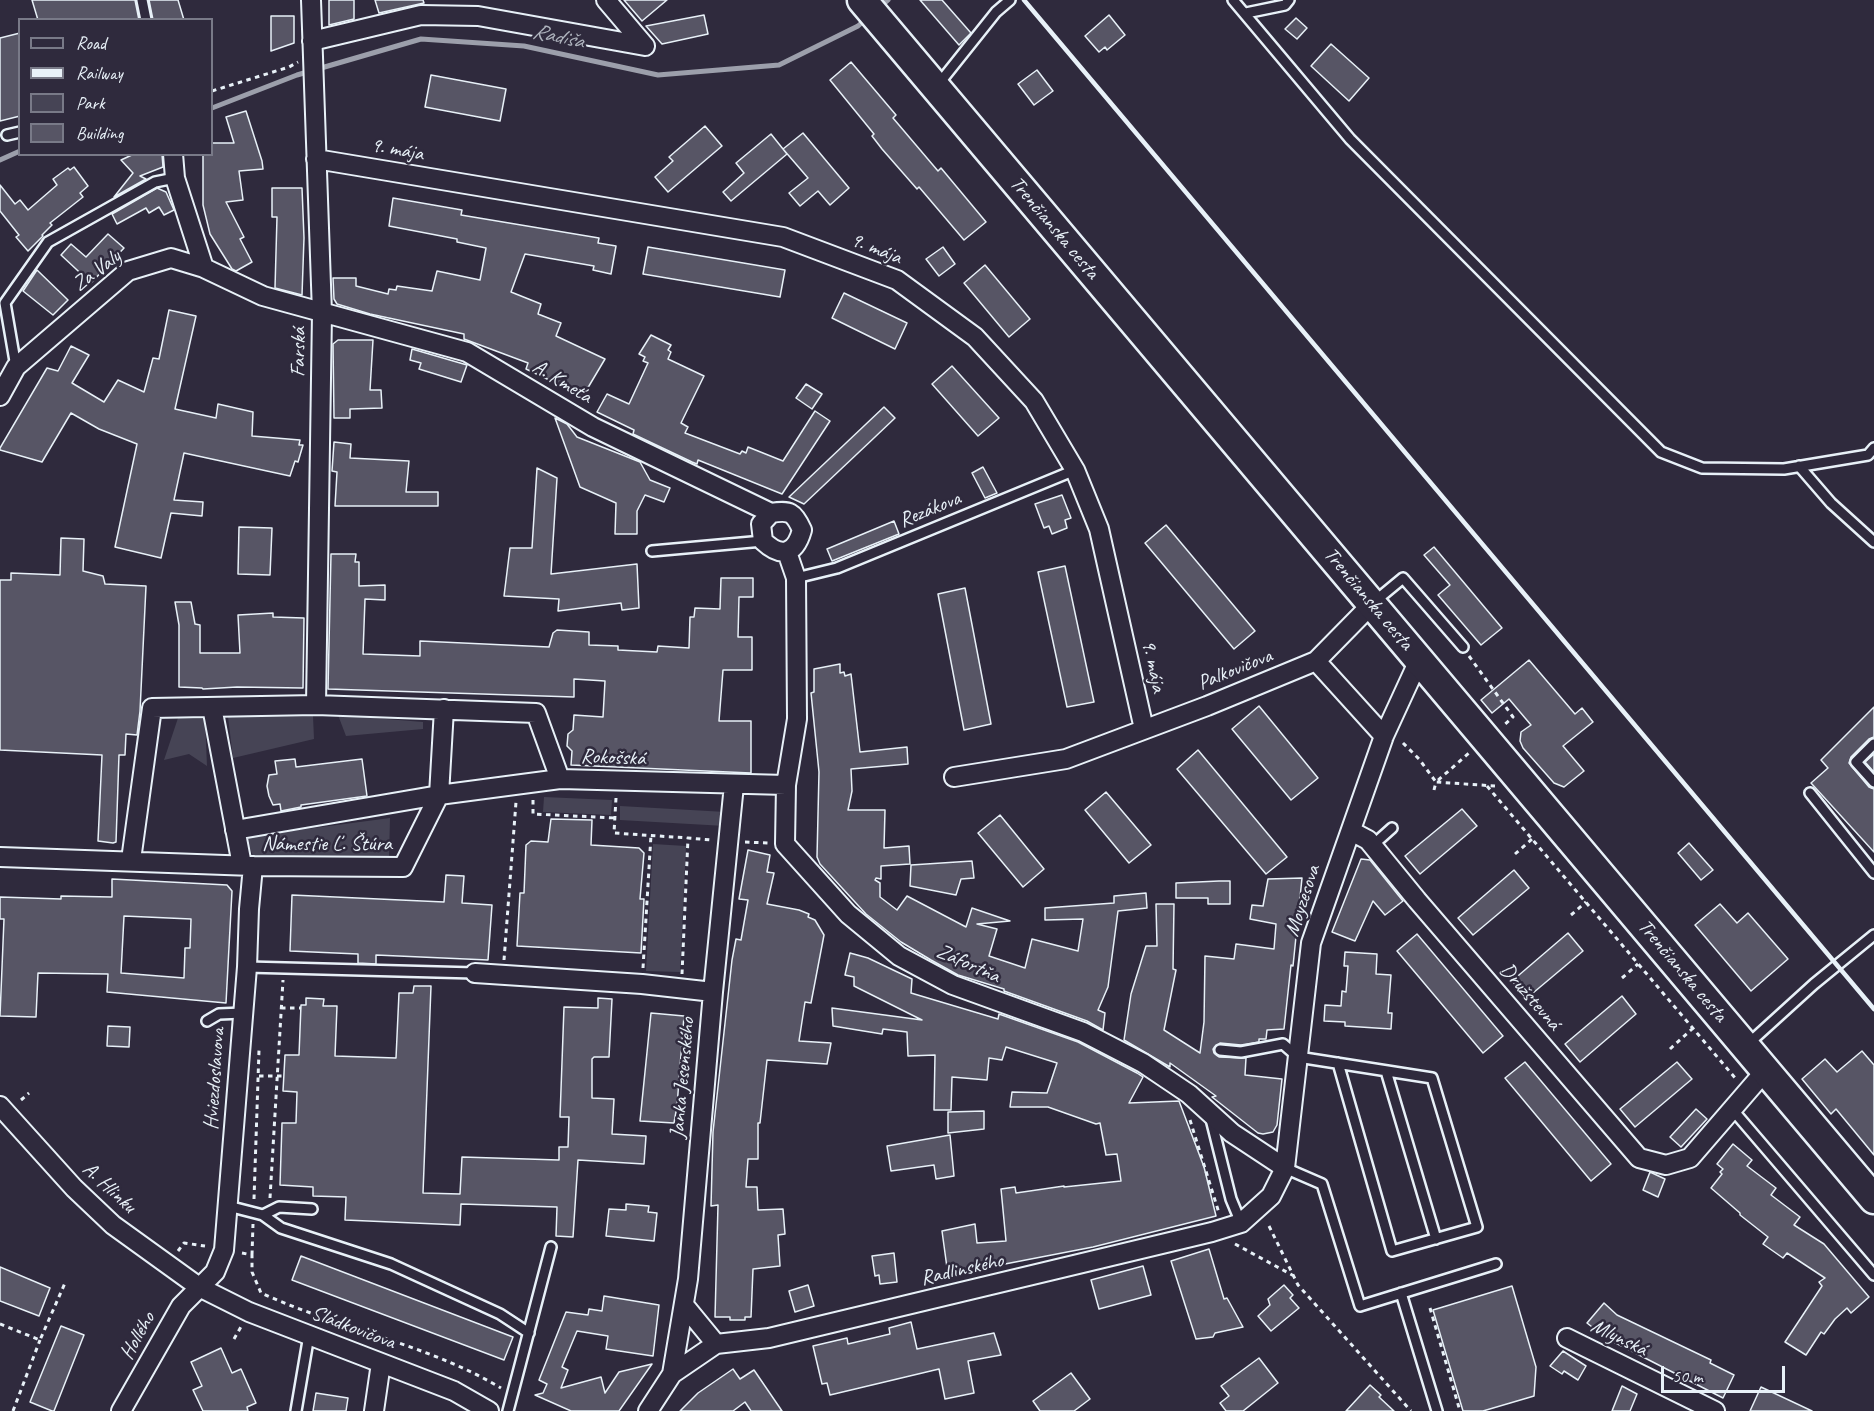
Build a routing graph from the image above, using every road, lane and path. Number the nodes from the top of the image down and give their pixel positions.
1 (141, 0) edge
2 (311, 0) edge
3 (606, 0) edge
4 (862, 0) edge
5 (1010, 0) edge
6 (1233, 0) edge
7 (1289, 0) edge
8 (1246, 14) junction
9 (146, 18) edge
10 (312, 47) junction
11 (936, 87) junction
12 (213, 91) edge
13 (18, 132) edge
14 (7, 135) dead end
15 (173, 156) edge
16 (316, 159) junction
17 (175, 178) junction
18 (204, 268) junction
19 (322, 313) junction
20 (16, 367) junction
21 (0, 396) edge
22 (1874, 448) edge
23 (1798, 466) junction
24 (1075, 470) junction
25 (771, 513) junction
26 (763, 541) junction
27 (1874, 542) edge
28 (652, 551) dead end
29 (787, 552) junction
30 (796, 578) junction
31 (1372, 604) junction
32 (1463, 647) joint
33 (1419, 660) junction
34 (1316, 661) junction
35 (316, 705) junction
36 (212, 707) junction
37 (444, 709) junction
38 (1144, 729) junction
39 (1496, 731) dead end
40 (1384, 736) junction
41 (1403, 743) dead end
42 (1874, 744) edge
43 (1478, 746) dead end
44 (954, 777) dead end
45 (560, 779) junction
46 (1436, 782) junction
47 (1874, 782) edge
48 (517, 784) junction
49 (734, 785) junction
50 (786, 785) junction
51 (1487, 786) junction
52 (1498, 786) dead end
53 (1434, 790) dead end
54 (1810, 793) dead end
55 (439, 795) junction
56 (616, 803) dead end
57 (533, 804) dead end
58 (616, 818) junction
59 (1392, 828) dead end
60 (235, 830) junction
61 (1350, 831) junction
62 (651, 835) junction
63 (688, 838) junction
64 (697, 839) dead end
65 (1532, 839) junction
66 (745, 842) dead end
67 (1370, 842) junction
68 (785, 844) junction
69 (1515, 854) dead end
70 (0, 857) edge
71 (131, 860) junction
72 (247, 865) junction
73 (1874, 873) edge
74 (1586, 902) junction
75 (1571, 915) dead end
76 (1874, 935) edge
77 (1638, 964) junction
78 (247, 967) junction
79 (284, 968) junction
80 (475, 973) joint
81 (503, 974) junction
82 (1622, 978) dead end
83 (642, 984) junction
84 (682, 988) junction
85 (713, 992) junction
86 (281, 1008) junction
87 (301, 1008) dead end
88 (243, 1013) junction
89 (207, 1021) dead end
90 (1692, 1029) junction
91 (1746, 1046) junction
92 (1670, 1049) dead end
93 (1220, 1050) dead end
94 (1298, 1057) junction
95 (1338, 1063) junction
96 (1766, 1070) junction
97 (1386, 1071) junction
98 (259, 1076) dead end
99 (276, 1076) junction
100 (284, 1076) dead end
101 (1178, 1086) junction
102 (1747, 1092) junction
103 (29, 1093) dead end
104 (21, 1100) dead end
105 (0, 1106) edge
106 (1732, 1109) junction
107 (1210, 1114) junction
108 (1285, 1168) junction
109 (1874, 1199) edge
110 (270, 1200) dead end
111 (228, 1206) junction
112 (312, 1209) dead end
113 (263, 1215) junction
114 (1220, 1218) dead end
115 (1240, 1224) junction
116 (1269, 1226) dead end
117 (1436, 1239) junction
118 (1235, 1244) dead end
119 (205, 1246) dead end
120 (551, 1247) dead end
121 (178, 1252) dead end
122 (242, 1253) dead end
123 (1496, 1264) dead end
124 (1874, 1275) edge
125 (1294, 1276) junction
126 (65, 1283) dead end
127 (200, 1287) junction
128 (1401, 1293) junction
129 (684, 1305) junction
130 (1430, 1308) dead end
131 (0, 1324) edge
132 (529, 1333) junction
133 (309, 1335) junction
134 (1567, 1338) dead end
135 (40, 1340) junction
136 (716, 1344) junction
137 (381, 1363) junction
138 (672, 1374) junction
139 (513, 1395) junction
140 (13, 1411) edge
141 (121, 1411) edge
142 (296, 1411) edge
143 (374, 1411) edge
144 (489, 1411) edge
145 (508, 1411) edge
146 (648, 1411) edge
147 (1411, 1411) edge
148 (1437, 1411) edge
149 (1460, 1411) edge
150 (1715, 1411) edge

1 - 9 lane
2 - 10 street, Farská
3 - 10 street
4 - 11 main road, Trenčianska cesta
5 - 11 lane
6 - 8 lane
7 - 8 lane
8 - 23 lane
10 - 12 path
10 - 16 street, Farská
11 - 31 main road, Trenčianska cesta
13 - 14 lane
15 - 17 street
16 - 19 street, Farská
16 - 24 street, 9. mája
17 - 18 street
17 - 20 lane
18 - 19 street, Za Valy
18 - 20 street, Za Valy
19 - 25 street, A. Kmeťa
19 - 35 street, Farská
20 - 21 street, Za Valy
22 - 23 lane
23 - 27 lane
24 - 30 lane, Rezákova
24 - 38 street, 9. mája
25 - 26 street
25 - 29 street, A. Kmeťa
26 - 28 lane
26 - 29 street
29 - 30 street
30 - 50 street
31 - 32 lane
31 - 33 main road, Trenčianska cesta
31 - 34 street, Palkovičova
32 - 39 path
33 - 40 street, Moyzesova
33 - 91 main road, Trenčianska cesta
34 - 38 street, Palkovičova
34 - 40 street
35 - 36 street
35 - 37 street
36 - 60 street, Hviezdoslavova
36 - 71 street
37 - 45 street
37 - 55 street
38 - 44 street, Palkovičova
40 - 61 street, Moyzesova
41 - 46 path
42 - 47 lane
43 - 46 path
45 - 48 street, Rokošská
45 - 49 street, Rokošská
46 - 51 path
46 - 53 path
48 - 55 street, Rokošská
48 - 81 path
49 - 50 street, Rokošská
49 - 85 street, Janka Jesenského
50 - 68 street
51 - 52 path
51 - 65 path
54 - 73 lane
55 - 60 street, Námestie Ľ. Štúra
55 - 72 street, Námestie Ľ. Štúra
56 - 58 path
57 - 58 path
58 - 62 path
59 - 67 lane
60 - 72 street, Hviezdoslavova
61 - 67 street, Družstevná
61 - 94 street, Moyzesova
62 - 63 path
62 - 83 path
63 - 64 path
63 - 84 path
65 - 69 path
65 - 74 path
66 - 68 path
67 - 106 street, Družstevná
68 - 101 street, Záfortňa
70 - 71 street, Námestie Ľ. Štúra
71 - 72 street, Námestie Ľ. Štúra
72 - 78 street, Hviezdoslavova
74 - 75 path
74 - 77 path
76 - 91 lane
77 - 82 path
77 - 90 path
78 - 79 lane
78 - 88 street, Hviezdoslavova
79 - 80 lane
79 - 86 path
80 - 81 street
81 - 83 street
83 - 84 street
84 - 85 street
85 - 129 street, Janka Jesenského
86 - 87 path
86 - 99 path
88 - 89 lane
88 - 111 street, Hviezdoslavova
90 - 92 path
90 - 102 path
91 - 96 main road, Trenčianska cesta
93 - 94 lane
94 - 95 lane
94 - 108 street, Moyzesova
95 - 97 lane
95 - 117 lane
96 - 102 street
96 - 109 main road, Trenčianska cesta
97 - 117 lane
97 - 117 lane
98 - 99 path
99 - 100 path
99 - 110 path
101 - 107 street, Záfortňa
101 - 114 path
102 - 106 street
103 - 104 path
105 - 127 street, A. Hlinku
106 - 124 lane
107 - 108 street, Záfortňa
107 - 115 lane
108 - 115 street, Radlinského
108 - 128 lane
111 - 113 lane
111 - 127 street, Hviezdoslavova
112 - 113 lane
113 - 132 lane
115 - 136 street, Radlinského
116 - 125 path
118 - 125 path
119 - 121 path
120 - 132 lane
122 - 139 path
123 - 128 lane
125 - 147 path
126 - 135 path
127 - 133 street, Sládkovičova
127 - 141 street, Hollého
128 - 148 lane
129 - 136 street
129 - 138 street, Janka Jesenského
130 - 149 path
131 - 135 path
132 - 139 lane
133 - 137 street, Sládkovičova
133 - 142 lane
134 - 150 street, Mlynská
135 - 140 path
136 - 138 street, Radlinského
137 - 143 street
137 - 144 street, Sládkovičova
138 - 146 street, Radlinského
139 - 145 lane

